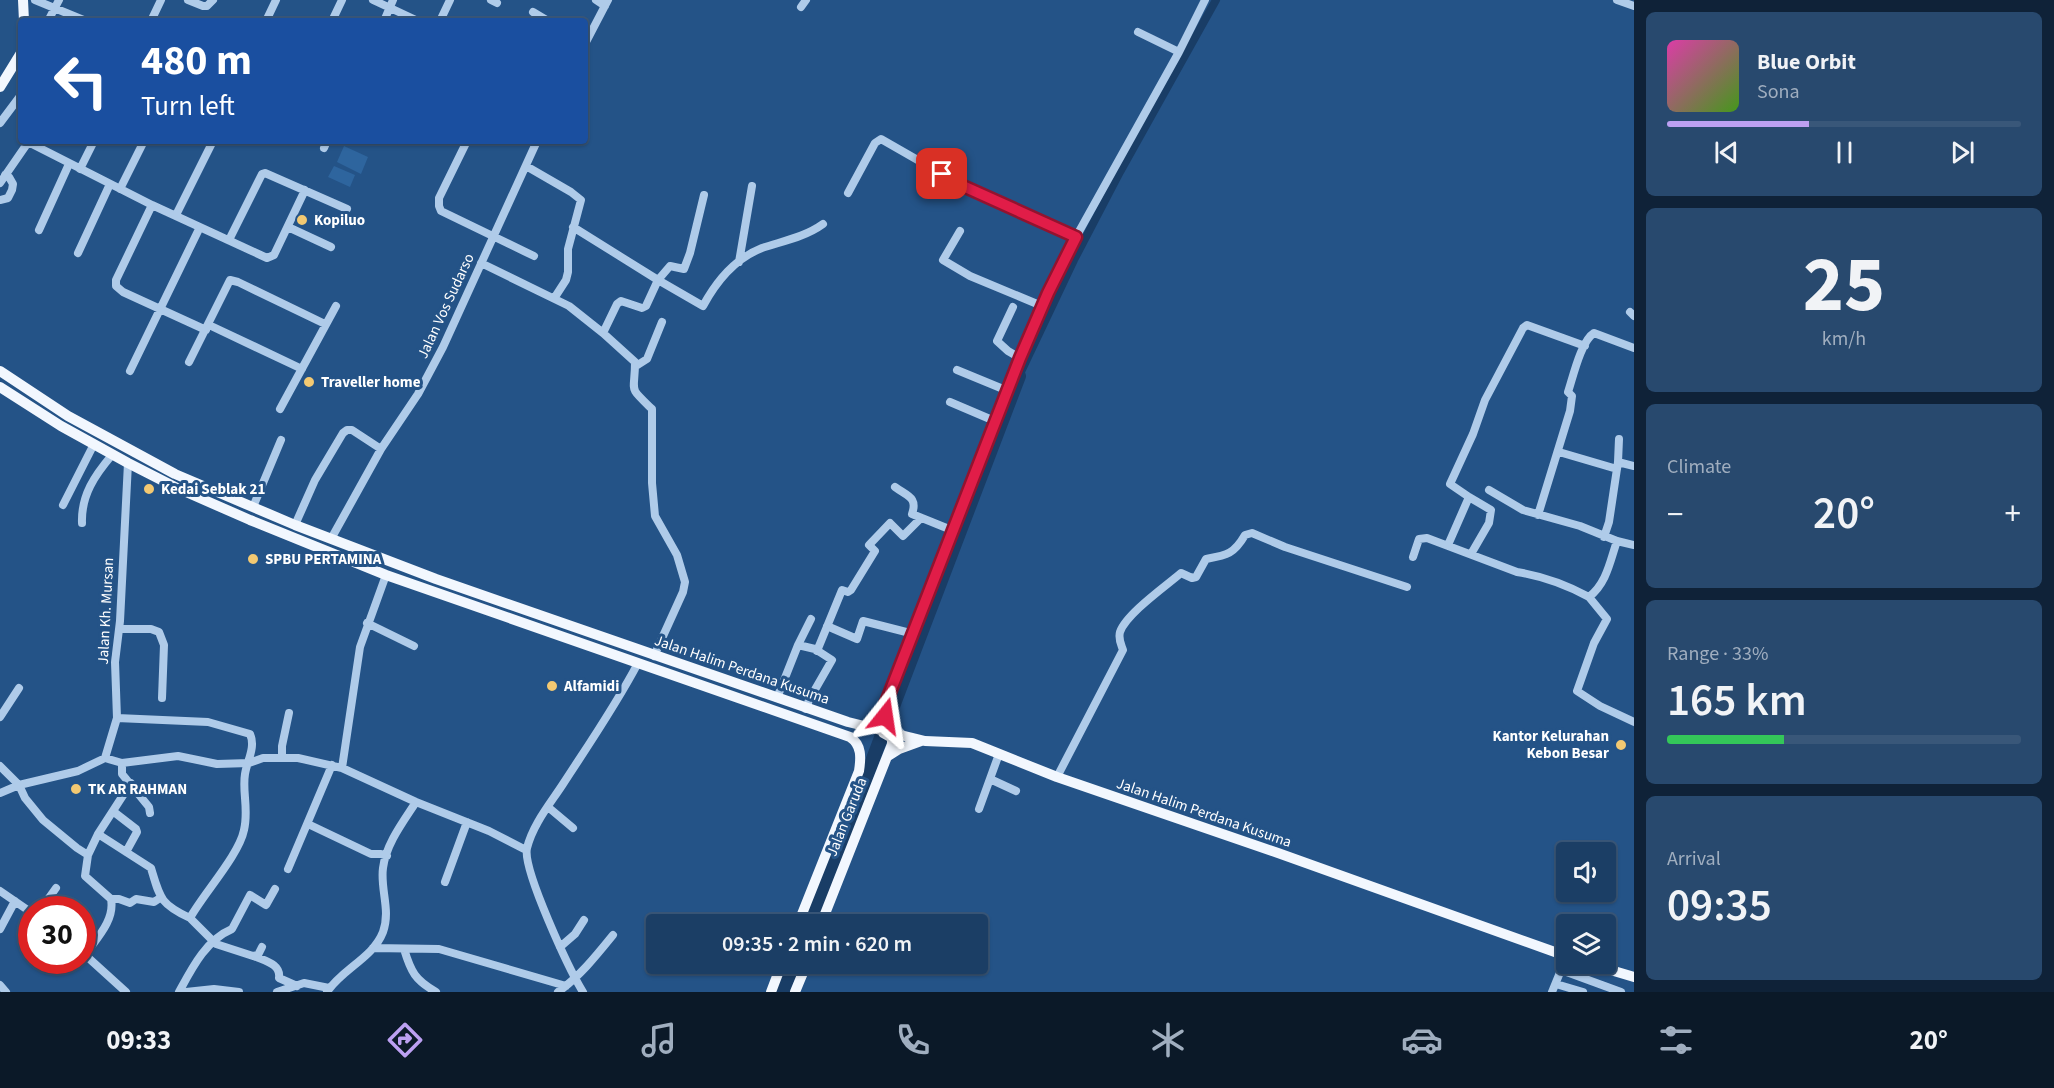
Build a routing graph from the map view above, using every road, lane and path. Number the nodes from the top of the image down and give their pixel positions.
1 (23, 0) edge
2 (35, 0) edge
3 (161, 0) edge
4 (188, 0) edge
5 (213, 0) edge
6 (276, 0) edge
7 (342, 0) edge
8 (373, 0) edge
9 (450, 0) edge
10 (596, 0) edge
11 (1205, 0) edge
12 (1617, 0) edge
13 (607, 3) edge
14 (57, 4) edge
15 (391, 4) edge
16 (1634, 6) edge
17 (533, 12) dead end
18 (24, 18) edge
19 (50, 18) edge
20 (81, 18) edge
21 (152, 18) edge
22 (267, 18) edge
23 (333, 18) edge
24 (385, 18) edge
25 (413, 18) edge
26 (441, 18) edge
27 (543, 18) edge
28 (1138, 32) dead end
29 (588, 38) edge
30 (1179, 52) junction
31 (18, 59) edge
32 (0, 87) edge
33 (18, 99) edge
34 (0, 123) edge
35 (28, 144) edge
36 (33, 144) edge
37 (92, 144) edge
38 (142, 144) edge
39 (212, 144) edge
40 (466, 144) edge
41 (536, 144) edge
42 (69, 164) junction
43 (526, 166) junction
44 (80, 169) junction
45 (2, 179) edge
46 (110, 183) junction
47 (752, 186) dead end
48 (120, 189) junction
49 (305, 190) junction
50 (848, 193) dead end
51 (704, 195) dead end
52 (0, 200) edge
53 (152, 205) junction
54 (347, 209) dead end
55 (176, 215) junction
56 (823, 224) dead end
57 (288, 226) junction
58 (200, 227) junction
59 (573, 227) junction
60 (39, 230) dead end
61 (960, 231) dead end
62 (493, 236) junction
63 (1076, 237) junction
64 (229, 240) junction
65 (331, 247) dead end
66 (78, 253) dead end
67 (534, 256) dead end
68 (739, 262) junction
69 (481, 263) junction
70 (658, 280) junction
71 (555, 297) junction
72 (336, 306) dead end
73 (1042, 306) junction
74 (1012, 307) dead end
75 (160, 308) junction
76 (662, 322) dead end
77 (325, 324) junction
78 (207, 328) junction
79 (603, 333) junction
80 (1585, 346) junction
81 (1634, 348) edge
82 (1020, 358) junction
83 (189, 362) dead end
84 (636, 366) junction
85 (302, 369) junction
86 (957, 370) dead end
87 (0, 371) edge
88 (130, 371) dead end
89 (0, 387) edge
90 (1008, 391) junction
91 (950, 402) dead end
92 (280, 409) dead end
93 (996, 422) junction
94 (1619, 439) dead end
95 (281, 440) dead end
96 (94, 444) junction
97 (381, 449) junction
98 (1559, 452) junction
99 (112, 455) junction
100 (128, 463) junction
101 (1618, 465) junction
102 (1634, 466) edge
103 (895, 487) dead end
104 (1489, 490) dead end
105 (1469, 497) junction
106 (63, 505) dead end
107 (253, 507) junction
108 (1538, 515) junction
109 (920, 519) junction
110 (82, 523) dead end
111 (295, 525) junction
112 (954, 531) junction
113 (1604, 537) junction
114 (331, 539) junction
115 (1617, 541) junction
116 (1448, 545) junction
117 (1634, 545) edge
118 (1471, 554) junction
119 (1413, 557) dead end
120 (386, 575) junction
121 (1407, 587) dead end
122 (1589, 597) junction
123 (506, 603) junction
124 (501, 616) junction
125 (811, 619) dead end
126 (367, 623) junction
127 (561, 623) junction
128 (827, 627) junction
129 (119, 629) junction
130 (914, 634) junction
131 (557, 636) junction
132 (798, 645) junction
133 (414, 646) dead end
134 (817, 651) junction
135 (654, 656) junction
136 (638, 663) junction
137 (19, 688) dead end
138 (162, 698) dead end
139 (777, 698) junction
140 (806, 709) junction
141 (289, 713) dead end
142 (0, 717) edge
143 (117, 718) junction
144 (1633, 720) edge
145 (883, 730) junction
146 (856, 740) joint
147 (925, 741) junction
148 (999, 754) junction
149 (888, 756) junction
150 (105, 758) junction
151 (282, 758) junction
152 (122, 763) junction
153 (249, 763) junction
154 (332, 765) junction
155 (0, 766) edge
156 (342, 768) junction
157 (1057, 777) junction
158 (990, 779) junction
159 (131, 783) junction
160 (19, 785) junction
161 (1016, 791) dead end
162 (0, 793) edge
163 (416, 802) junction
164 (548, 807) junction
165 (979, 809) dead end
166 (114, 812) junction
167 (150, 813) dead end
168 (467, 822) junction
169 (308, 824) junction
170 (573, 828) dead end
171 (98, 834) junction
172 (526, 850) junction
173 (126, 852) junction
174 (88, 855) junction
175 (387, 856) junction
176 (288, 869) dead end
177 (445, 882) dead end
178 (56, 888) dead end
179 (275, 889) dead end
180 (0, 891) edge
181 (50, 896) edge
182 (160, 898) junction
183 (111, 899) junction
184 (15, 901) junction
185 (18, 903) edge
186 (802, 914) edge
187 (825, 914) edge
188 (190, 918) junction
189 (584, 920) dead end
190 (0, 929) edge
191 (613, 935) dead end
192 (96, 937) edge
193 (212, 942) junction
194 (262, 947) dead end
195 (560, 947) junction
196 (373, 948) junction
197 (404, 950) junction
198 (1556, 953) edge
199 (254, 956) junction
200 (96, 965) edge
201 (1616, 972) edge
202 (778, 974) edge
203 (802, 974) edge
204 (1559, 974) edge
205 (1572, 974) joint
206 (1634, 977) edge
207 (575, 979) junction
208 (1594, 982) junction
209 (0, 986) edge
210 (297, 986) junction
211 (566, 986) junction
212 (1568, 987) junction
213 (1554, 988) edge
214 (328, 990) edge
215 (6, 992) edge
216 (126, 992) edge
217 (179, 992) edge
218 (190, 992) edge
219 (238, 992) edge
220 (277, 992) edge
221 (436, 992) edge
222 (558, 992) edge
223 (583, 992) edge
224 (771, 992) edge
225 (795, 992) edge
226 (1583, 992) edge
227 (1590, 992) edge
228 (1621, 992) edge

1 - 18 main road
2 - 14 street
3 - 21 street
4 - 5 street
6 - 22 street
7 - 23 street
8 - 15 street
9 - 26 street
10 - 13 street
11 - 30 street
12 - 16 street
13 - 29 street
14 - 19 street
14 - 20 street
15 - 24 street
15 - 25 street
17 - 27 street
28 - 30 street
30 - 63 street
31 - 32 main road
33 - 34 street
35 - 45 street
36 - 42 street
37 - 44 street
38 - 48 street
39 - 55 street
40 - 62 street
41 - 43 street, Jalan Vos Sudarso
42 - 44 street
42 - 60 street
43 - 59 street
43 - 62 street, Jalan Vos Sudarso
44 - 46 street
45 - 52 street
46 - 48 street
46 - 66 street
47 - 68 street
48 - 53 street
49 - 54 street
49 - 57 street
49 - 64 street
50 - 63 street
51 - 70 street
53 - 55 street
53 - 75 street
55 - 58 street
56 - 68 street
57 - 64 street
57 - 65 street
58 - 64 street
58 - 75 street
59 - 70 street
59 - 71 street
61 - 73 street
62 - 67 street
62 - 69 street, Jalan Vos Sudarso
63 - 73 street
68 - 70 street
69 - 71 street
69 - 97 street, Jalan Vos Sudarso
70 - 79 street
71 - 79 street
72 - 77 street
73 - 82 street
74 - 82 street
75 - 78 street
75 - 88 street
76 - 84 street
77 - 78 street
77 - 85 street
78 - 83 street
78 - 85 street
79 - 84 street
80 - 81 street
80 - 98 street
80 - 105 street
82 - 90 street
84 - 135 street
85 - 92 street
86 - 90 street
87 - 107 main road, Jalan Halim Perdana Kusuma
89 - 96 main road, Jalan Halim Perdana Kusuma
90 - 93 street
91 - 93 street
93 - 112 street
94 - 101 street
95 - 107 street
96 - 99 main road, Jalan Halim Perdana Kusuma
96 - 106 street
97 - 111 street
97 - 114 street, Jalan Vos Sudarso
98 - 101 street
98 - 108 street
99 - 100 main road, Jalan Halim Perdana Kusuma
99 - 110 street
100 - 120 main road, Jalan Halim Perdana Kusuma
100 - 129 street, Jalan Kh. Mursan
101 - 102 street
101 - 113 street
103 - 109 street
104 - 108 street
105 - 116 street
105 - 118 street
107 - 111 main road, Jalan Halim Perdana Kusuma
108 - 113 street
109 - 112 street
109 - 128 street
111 - 114 main road, Jalan Halim Perdana Kusuma
112 - 130 street
113 - 115 street
114 - 123 main road, Jalan Halim Perdana Kusuma
115 - 117 street
115 - 122 street
116 - 118 street
116 - 119 street
118 - 122 street
120 - 124 main road, Jalan Halim Perdana Kusuma
120 - 126 street
121 - 157 street
122 - 144 street
123 - 124 main road
123 - 127 main road, Jalan Halim Perdana Kusuma
124 - 131 main road, Jalan Halim Perdana Kusuma
125 - 132 street
126 - 133 street
126 - 156 street
127 - 131 main road
127 - 135 main road, Jalan Halim Perdana Kusuma
128 - 130 street
128 - 134 street
129 - 138 street
129 - 143 street, Jalan Kh. Mursan
130 - 145 street
131 - 136 main road, Jalan Halim Perdana Kusuma
132 - 134 street
132 - 139 street
134 - 140 street
135 - 139 main road, Jalan Halim Perdana Kusuma
136 - 146 main road, Jalan Halim Perdana Kusuma
136 - 164 street
137 - 142 street
139 - 140 main road, Jalan Halim Perdana Kusuma
140 - 145 main road, Jalan Halim Perdana Kusuma
141 - 151 street
143 - 150 street, Jalan Kh. Mursan
143 - 153 street
145 - 147 main road, Jalan Halim Perdana Kusuma
145 - 149 main road, Jalan Garuda
146 - 186 main road, Jalan Garuda
147 - 148 main road, Jalan Halim Perdana Kusuma
147 - 149 main road
148 - 157 main road, Jalan Halim Perdana Kusuma
148 - 158 street
149 - 187 main road, Jalan Garuda
150 - 152 street
150 - 160 street
151 - 153 street
151 - 154 street
152 - 153 street
152 - 159 street
153 - 188 street
154 - 156 street
154 - 169 street
155 - 160 street
156 - 163 street
157 - 198 main road, Jalan Halim Perdana Kusuma
158 - 161 street
158 - 165 street
159 - 166 street
159 - 167 street
160 - 162 street
160 - 174 street
163 - 168 street
163 - 175 street
164 - 170 street
164 - 172 street
166 - 171 street
166 - 173 street
168 - 172 street
168 - 177 street
169 - 175 street
169 - 176 street
171 - 173 street
171 - 174 street
172 - 195 street
173 - 182 street
174 - 183 street
175 - 196 street
178 - 181 street
179 - 193 street
180 - 184 street
182 - 183 street
182 - 188 street
183 - 192 street
184 - 185 street
184 - 190 street
188 - 193 street
189 - 195 street
191 - 207 street
193 - 199 street
193 - 217 street
194 - 199 street
195 - 207 street
196 - 197 street
196 - 214 street
197 - 211 street
197 - 221 street
199 - 210 street
200 - 216 street
201 - 206 main road
202 - 224 main road
203 - 225 main road
204 - 213 street
205 - 208 street
205 - 212 street
207 - 211 street
207 - 223 street
208 - 227 street
208 - 228 street
209 - 215 street
210 - 214 street
210 - 220 street
211 - 222 street
212 - 213 street
212 - 226 street
218 - 219 street

